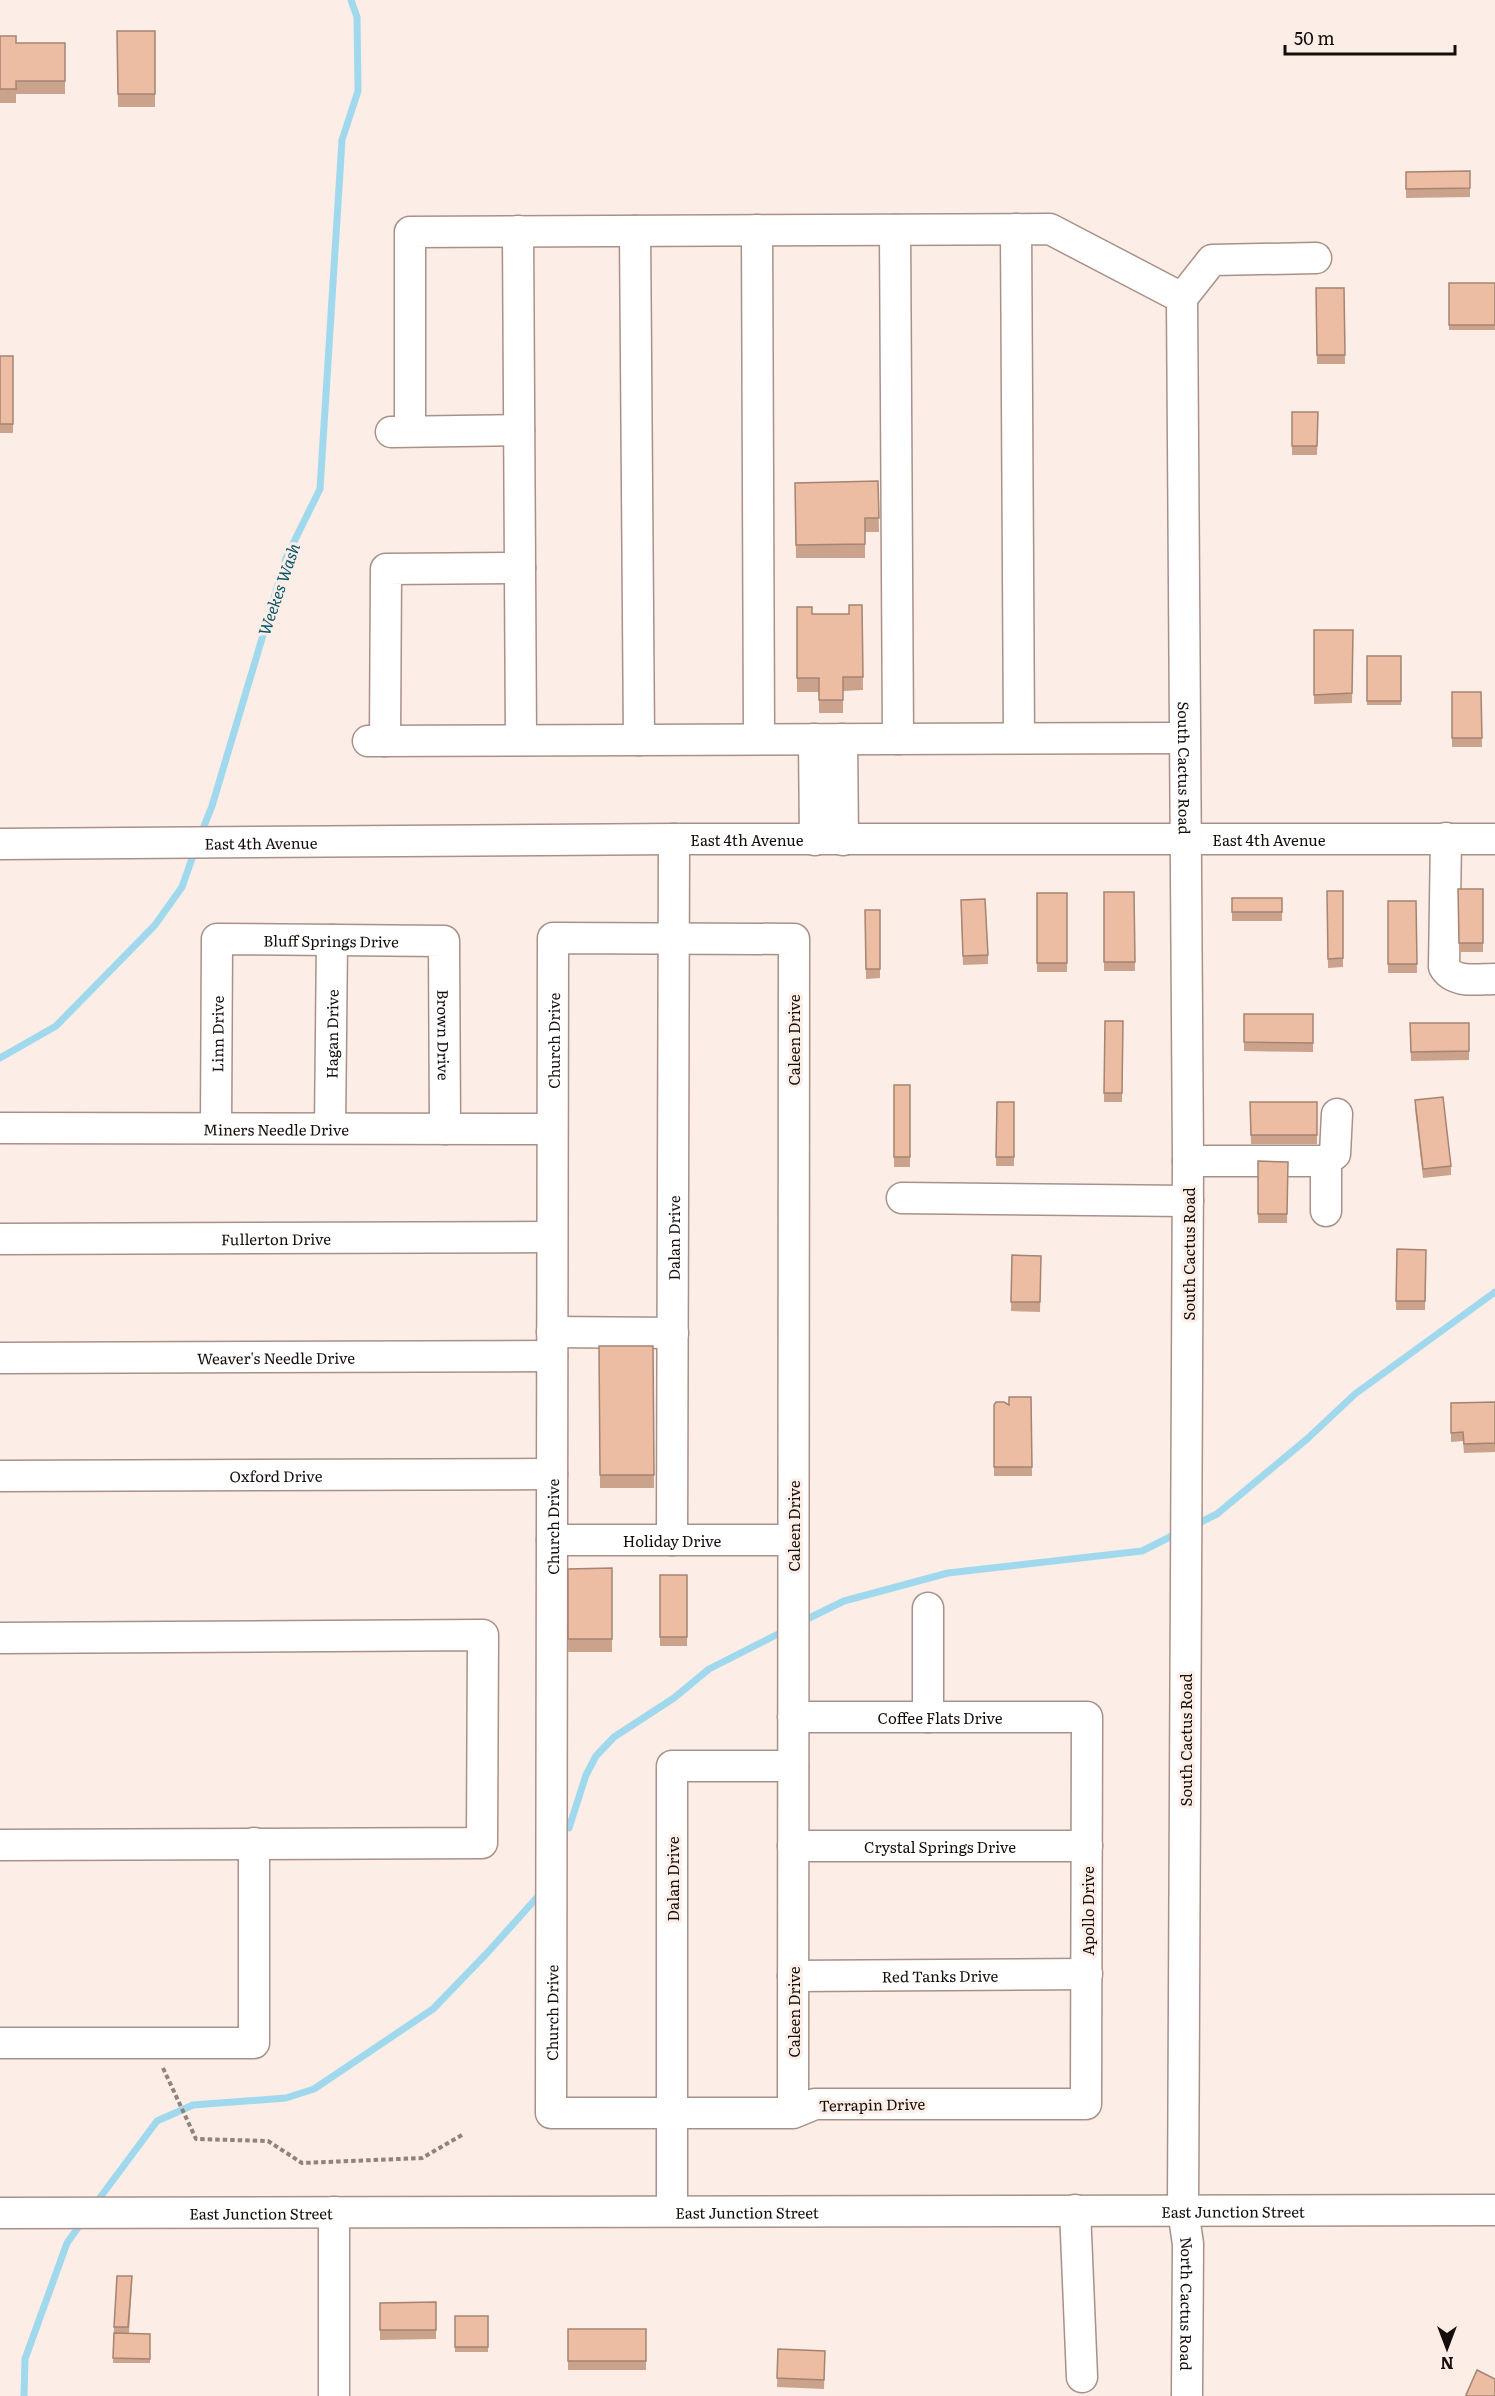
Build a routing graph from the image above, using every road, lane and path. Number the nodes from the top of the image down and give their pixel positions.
1 (1016, 229) junction
2 (758, 230) junction
3 (895, 230) junction
4 (518, 231) junction
5 (635, 231) junction
6 (1316, 258) dead end
7 (1182, 298) junction
8 (519, 430) junction
9 (520, 568) junction
10 (1019, 738) junction
11 (1184, 738) junction
12 (759, 739) junction
13 (828, 739) junction
14 (898, 739) junction
15 (521, 740) junction
16 (639, 740) junction
17 (1186, 838) junction
18 (1446, 838) junction
19 (674, 839) junction
20 (1495, 839) edge
21 (829, 840) junction
22 (0, 844) edge
23 (673, 938) junction
24 (217, 939) joint
25 (332, 940) junction
26 (444, 941) joint
27 (1495, 979) edge
28 (1336, 1114) dead end
29 (0, 1128) edge
30 (216, 1128) junction
31 (330, 1128) junction
32 (445, 1129) junction
33 (552, 1129) junction
34 (1188, 1161) junction
35 (1326, 1161) junction
36 (902, 1198) dead end
37 (1188, 1201) junction
38 (1326, 1211) dead end
39 (552, 1237) junction
40 (0, 1239) edge
41 (673, 1334) junction
42 (552, 1344) junction
43 (0, 1358) edge
44 (552, 1474) junction
45 (0, 1476) edge
46 (552, 1540) junction
47 (672, 1540) junction
48 (793, 1540) junction
49 (928, 1608) dead end
50 (0, 1638) edge
51 (793, 1717) junction
52 (928, 1717) junction
53 (1087, 1717) joint
54 (793, 1766) junction
55 (254, 1843) junction
56 (0, 1845) edge
57 (793, 1846) junction
58 (1087, 1846) junction
59 (1087, 1974) junction
60 (793, 1976) junction
61 (0, 2043) edge
62 (151, 2043) junction
63 (1086, 2104) joint
64 (551, 2113) joint
65 (672, 2113) junction
66 (793, 2113) junction
67 (462, 2135) dead end
68 (1075, 2210) junction
69 (1183, 2210) junction
70 (1495, 2210) edge
71 (672, 2211) junction
72 (334, 2212) junction
73 (0, 2213) edge
74 (1082, 2377) dead end
75 (334, 2396) edge
76 (1187, 2396) edge

1 - 3 street
1 - 7 street
1 - 10 street
2 - 3 street
2 - 5 street
2 - 12 street
3 - 14 street
4 - 5 street
4 - 8 street
4 - 8 street
5 - 16 street
6 - 7 street
7 - 11 street, South Cactus Road
8 - 9 street
9 - 15 street
9 - 15 street
10 - 11 street
10 - 14 street
11 - 17 street, South Cactus Road
12 - 13 street
12 - 16 street
13 - 14 street
13 - 21 street
15 - 16 street
17 - 18 street, East 4th Avenue
17 - 21 street, East 4th Avenue
17 - 34 street, South Cactus Road
18 - 20 street, East 4th Avenue
18 - 27 street
19 - 21 street, East 4th Avenue
19 - 22 street, East 4th Avenue
19 - 23 street, Dalan Drive
23 - 33 street, Church Drive
23 - 41 street, Dalan Drive
23 - 48 street, Caleen Drive
24 - 25 street, Bluff Springs Drive
24 - 30 street, Linn Drive
25 - 26 street, Bluff Springs Drive
25 - 31 street, Hagan Drive
26 - 32 street, Brown Drive
28 - 35 street
29 - 30 street, Miners Needle Drive
30 - 31 street, Miners Needle Drive
31 - 32 street, Miners Needle Drive
32 - 33 street, Miners Needle Drive
33 - 39 street, Church Drive
34 - 35 street
34 - 37 street, South Cactus Road
35 - 38 street
36 - 37 street
37 - 69 street, South Cactus Road
39 - 40 street, Fullerton Drive
39 - 42 street, Church Drive
41 - 42 street, Weaver's Needle Drive
41 - 47 street, Dalan Drive
42 - 43 street, Weaver's Needle Drive
42 - 44 street, Church Drive
44 - 45 street, Oxford Drive
44 - 46 street, Church Drive
46 - 47 street, Holiday Drive
46 - 64 street, Church Drive
47 - 48 street, Holiday Drive
48 - 51 street, Caleen Drive
49 - 52 street
50 - 55 street
51 - 52 street, Coffee Flats Drive
51 - 54 street, Caleen Drive
52 - 53 street, Coffee Flats Drive
53 - 58 street, Apollo Drive
54 - 57 street, Caleen Drive
54 - 65 street, Dalan Drive
55 - 56 street
55 - 62 street
57 - 58 street, Crystal Springs Drive
57 - 60 street, Caleen Drive
58 - 59 street, Apollo Drive
59 - 60 street, Red Tanks Drive
59 - 63 street, Apollo Drive
60 - 66 street, Caleen Drive
61 - 62 street
62 - 67 path
63 - 66 street, Terrapin Drive
64 - 65 street, Terrapin Drive
65 - 66 street, Terrapin Drive
65 - 71 street
68 - 69 street, East Junction Street
68 - 71 street, East Junction Street
68 - 74 street
69 - 70 street, East Junction Street
69 - 76 street, North Cactus Road
71 - 72 street, East Junction Street
72 - 73 street, East Junction Street
72 - 75 street

